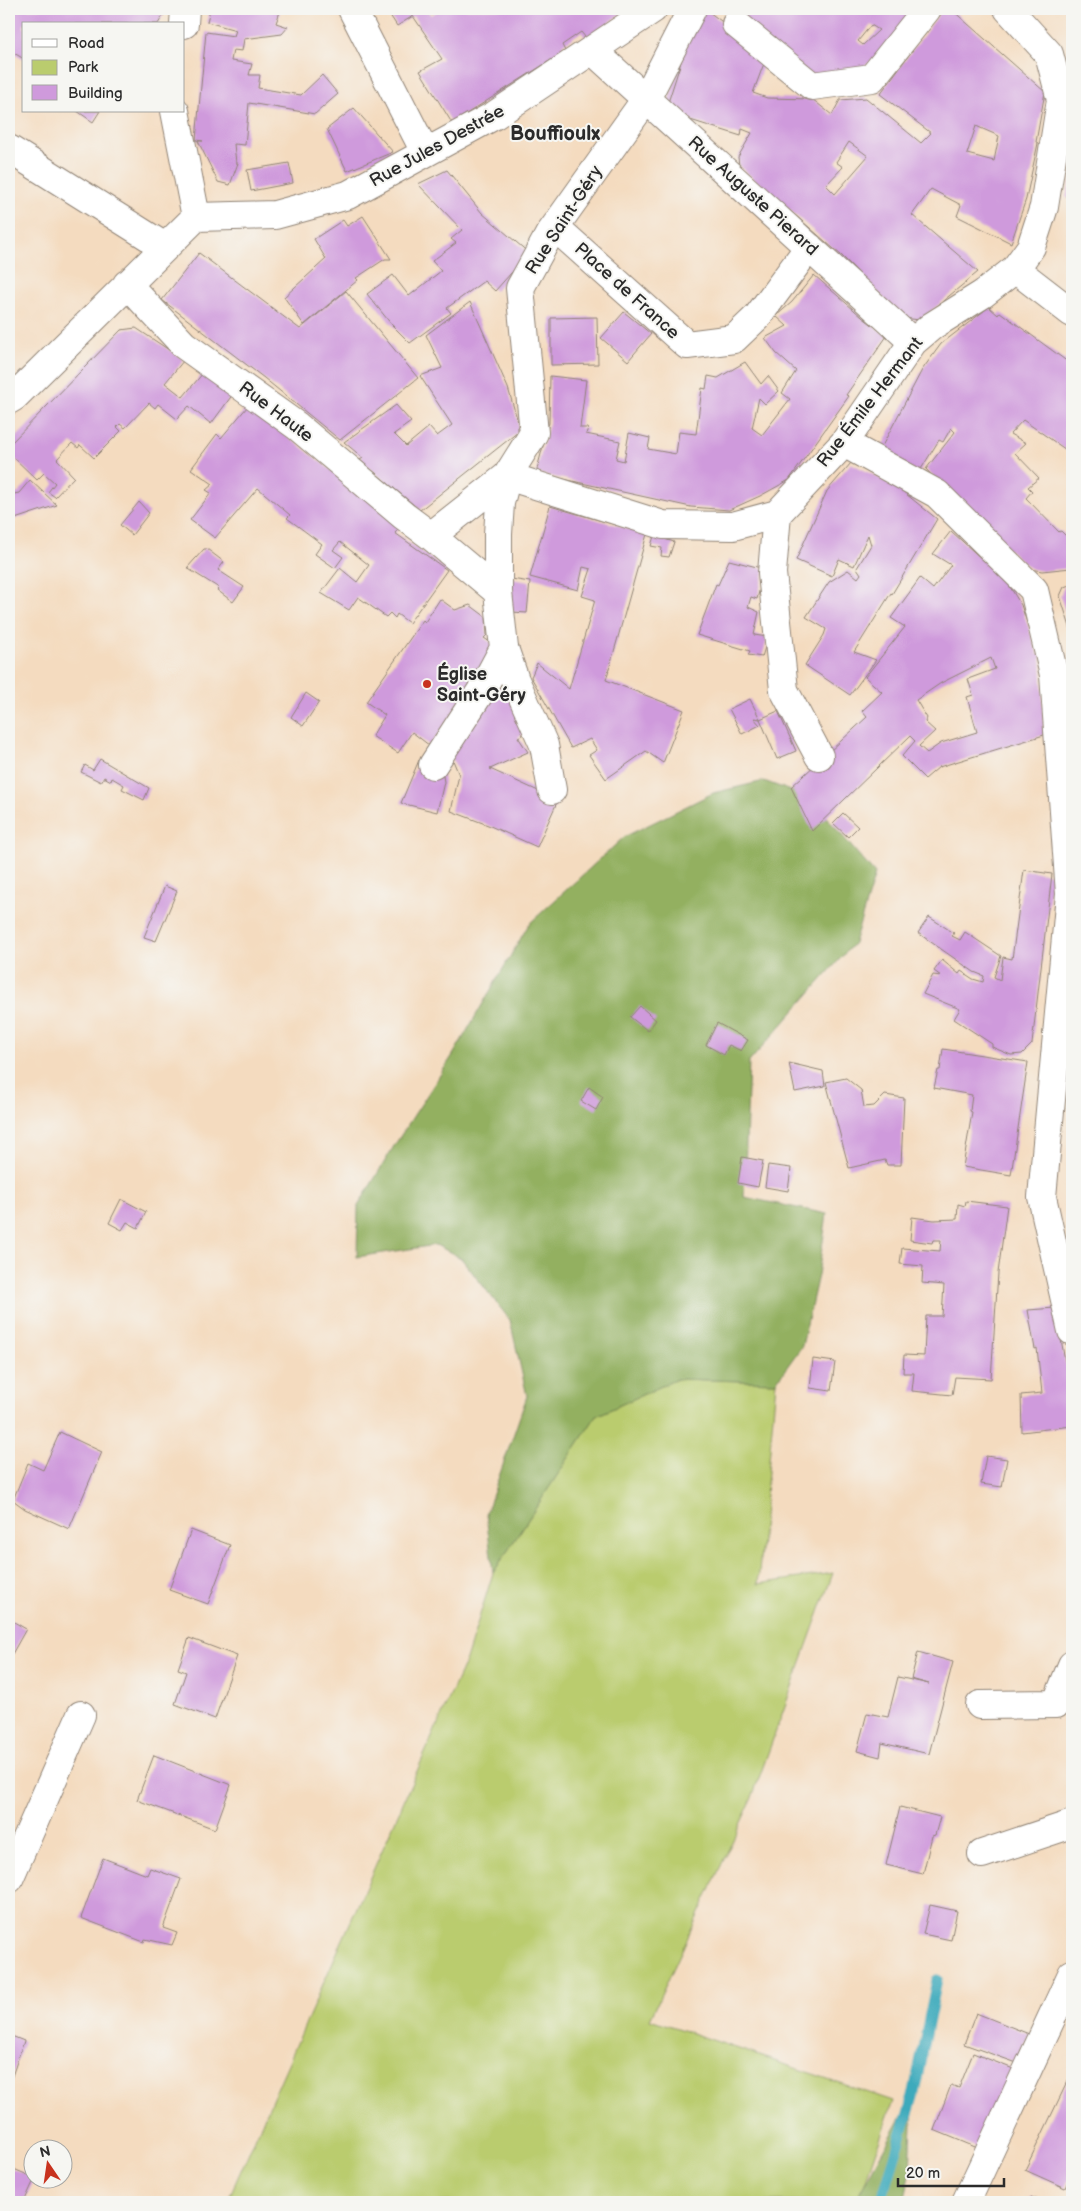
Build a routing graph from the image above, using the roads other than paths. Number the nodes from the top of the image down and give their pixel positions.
1 (185, 9) edge
2 (352, 9) edge
3 (653, 9) edge
4 (692, 9) edge
5 (927, 9) edge
6 (1008, 9) edge
7 (184, 22) edge
8 (736, 24) dead end
9 (592, 50) junction
10 (646, 99) junction
11 (175, 112) edge
12 (9, 149) edge
13 (425, 152) junction
14 (196, 217) junction
15 (555, 227) junction
16 (165, 247) junction
17 (809, 247) junction
18 (1015, 269) junction
19 (127, 284) junction
20 (1072, 314) edge
21 (913, 342) junction
22 (9, 400) edge
23 (844, 443) junction
24 (507, 476) junction
25 (777, 514) junction
26 (431, 536) junction
27 (498, 592) junction
28 (504, 648) junction
29 (819, 756) dead end
30 (1066, 760) edge
31 (434, 765) dead end
32 (552, 790) dead end
33 (1061, 1236) edge
34 (1072, 1331) edge
35 (1072, 1665) edge
36 (980, 1705) dead end
37 (81, 1715) dead end
38 (1072, 1824) edge
39 (982, 1854) dead end
40 (9, 1879) edge
41 (1072, 1974) edge
42 (966, 2202) edge

1 - 7 street
2 - 13 street
3 - 9 street, Rue Jules Destrée
4 - 10 street, Rue Saint-Géry
5 - 8 street
6 - 18 street, Rue Émile Hermant
9 - 10 street, Rue Auguste Pierard
9 - 13 street, Rue Jules Destrée
10 - 15 street, Rue Saint-Géry
10 - 17 street, Rue Auguste Pierard
11 - 14 street
12 - 16 street
13 - 14 street, Rue Jules Destrée
14 - 16 street
15 - 17 street, Place de France
15 - 24 street, Rue Saint-Géry
16 - 19 street
17 - 21 street, Rue Auguste Pierard
18 - 20 street
18 - 21 street, Rue Émile Hermant
19 - 22 street
19 - 26 street, Rue Haute
21 - 23 street, Rue Émile Hermant
23 - 25 street, Rue Émile Hermant
23 - 30 street
24 - 25 street
24 - 26 street
24 - 27 street
25 - 29 street
26 - 27 street, Rue Haute
27 - 28 street
28 - 31 street
28 - 32 street
30 - 33 street
33 - 34 street
35 - 36 street
37 - 40 street
38 - 39 street
41 - 42 street

